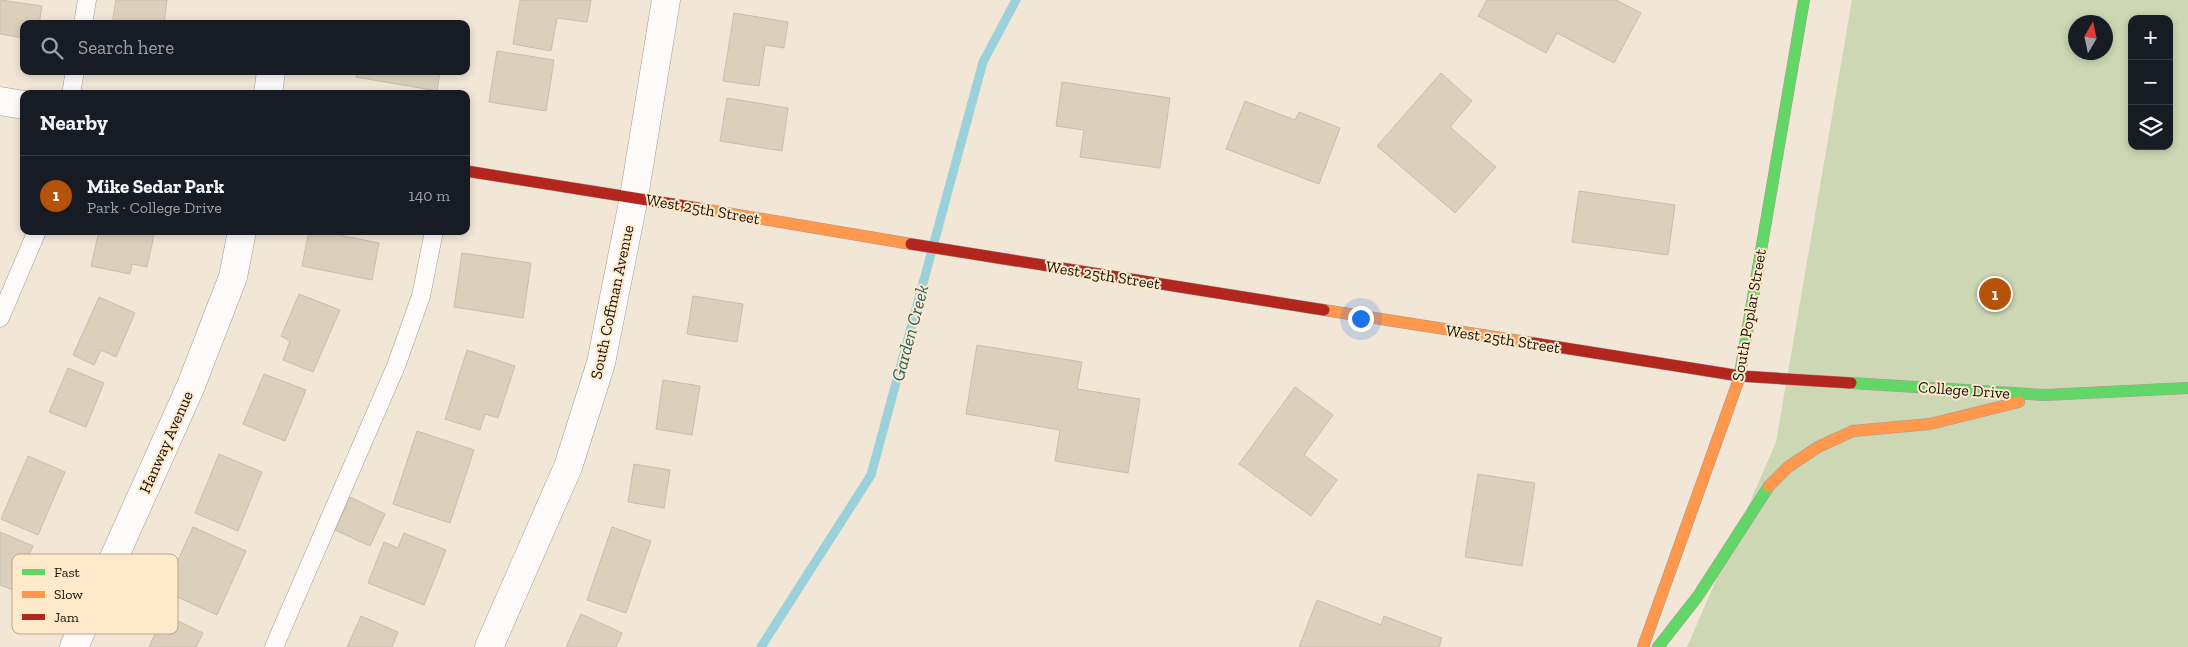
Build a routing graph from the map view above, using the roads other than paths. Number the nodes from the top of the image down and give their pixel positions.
1 (86, 0) edge
2 (666, 0) edge
3 (1804, 0) edge
4 (84, 20) edge
5 (74, 75) edge
6 (270, 75) edge
7 (72, 90) edge
8 (269, 90) edge
9 (0, 102) edge
10 (20, 104) edge
11 (470, 172) edge
12 (634, 197) junction
13 (35, 235) edge
14 (241, 235) edge
15 (433, 235) edge
16 (0, 318) edge
17 (1740, 376) junction
18 (2188, 388) edge
19 (2045, 395) junction
20 (116, 554) edge
21 (80, 634) edge
22 (74, 647) edge
23 (274, 647) edge
24 (490, 647) edge
25 (1643, 647) edge
26 (1658, 647) edge

1 - 4 lane
2 - 12 street, South Coffman Avenue
3 - 17 street, South Poplar Street
5 - 7 lane
6 - 8 street
9 - 10 street
11 - 12 street, West 25th Street
12 - 17 street, West 25th Street
12 - 24 street, South Coffman Avenue
13 - 16 lane
14 - 20 street, Hanway Avenue
15 - 23 lane
17 - 19 street, College Drive
17 - 25 street, South Poplar Street
18 - 19 street, College Drive
19 - 26 street
21 - 22 street, Hanway Avenue

